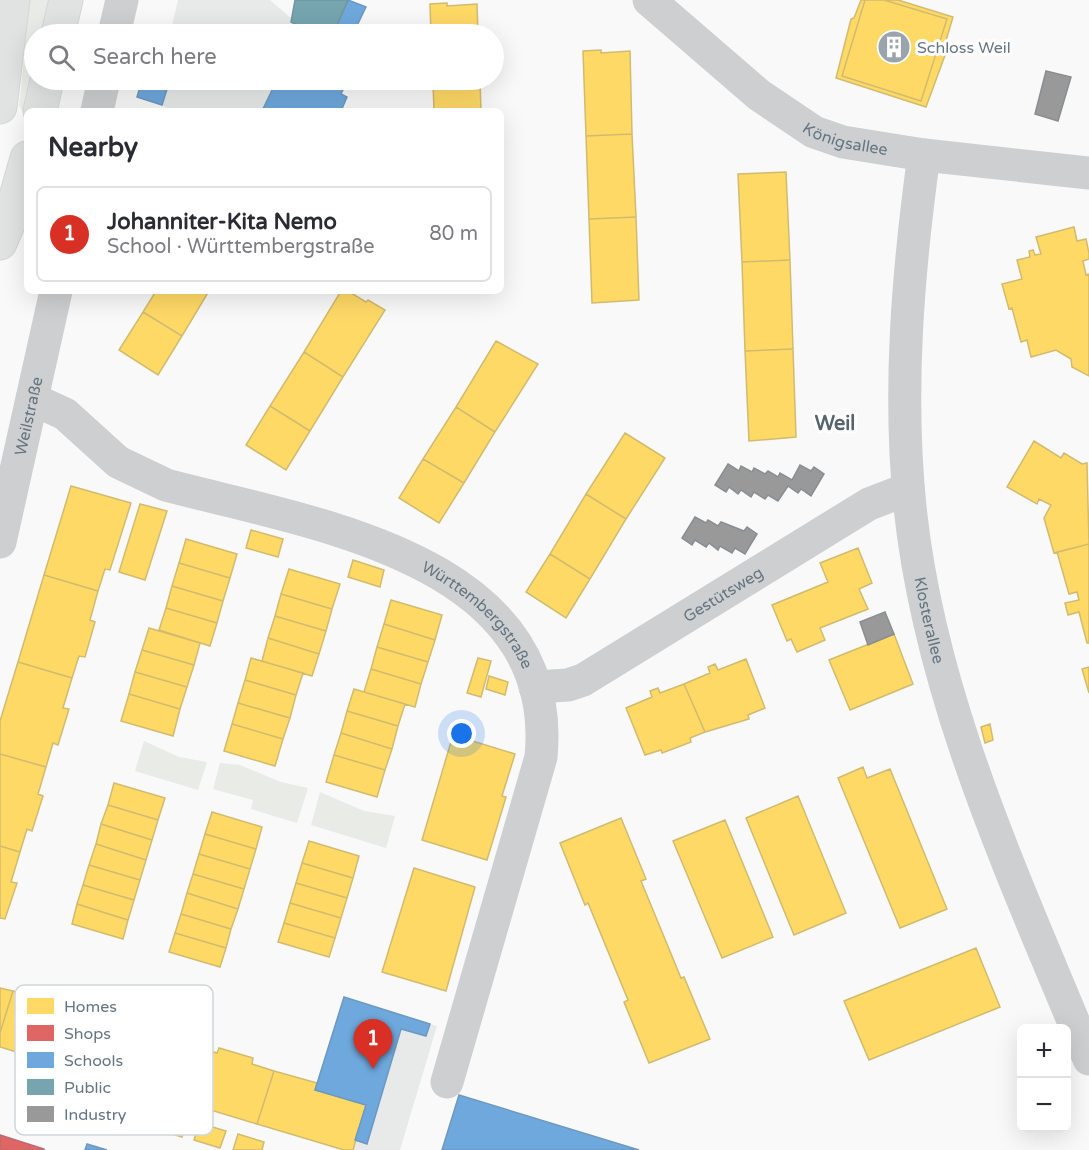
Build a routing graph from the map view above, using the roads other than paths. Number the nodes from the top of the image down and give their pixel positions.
1 (13, 0) edge
2 (66, 0) edge
3 (122, 0) edge
4 (649, 0) edge
5 (60, 24) edge
6 (116, 24) edge
7 (45, 90) edge
8 (102, 90) edge
9 (0, 107) edge
10 (41, 108) edge
11 (98, 108) edge
12 (924, 155) junction
13 (24, 169) edge
14 (1089, 173) edge
15 (0, 243) edge
16 (55, 294) edge
17 (32, 399) junction
18 (908, 489) junction
19 (0, 542) edge
20 (535, 687) junction
21 (1089, 1059) edge
22 (447, 1082) dead end

1 - 9 highway
2 - 5 highway
3 - 6 street
4 - 12 street, Königsallee
7 - 10 highway
8 - 11 street
12 - 14 street, Königsallee
12 - 18 street, Klosterallee
13 - 15 highway
16 - 17 street, Weilstraße
17 - 19 street, Weilstraße
17 - 20 street, Württembergstraße
18 - 20 street, Gestütsweg
18 - 21 street, Klosterallee
20 - 22 street, Württembergstraße

